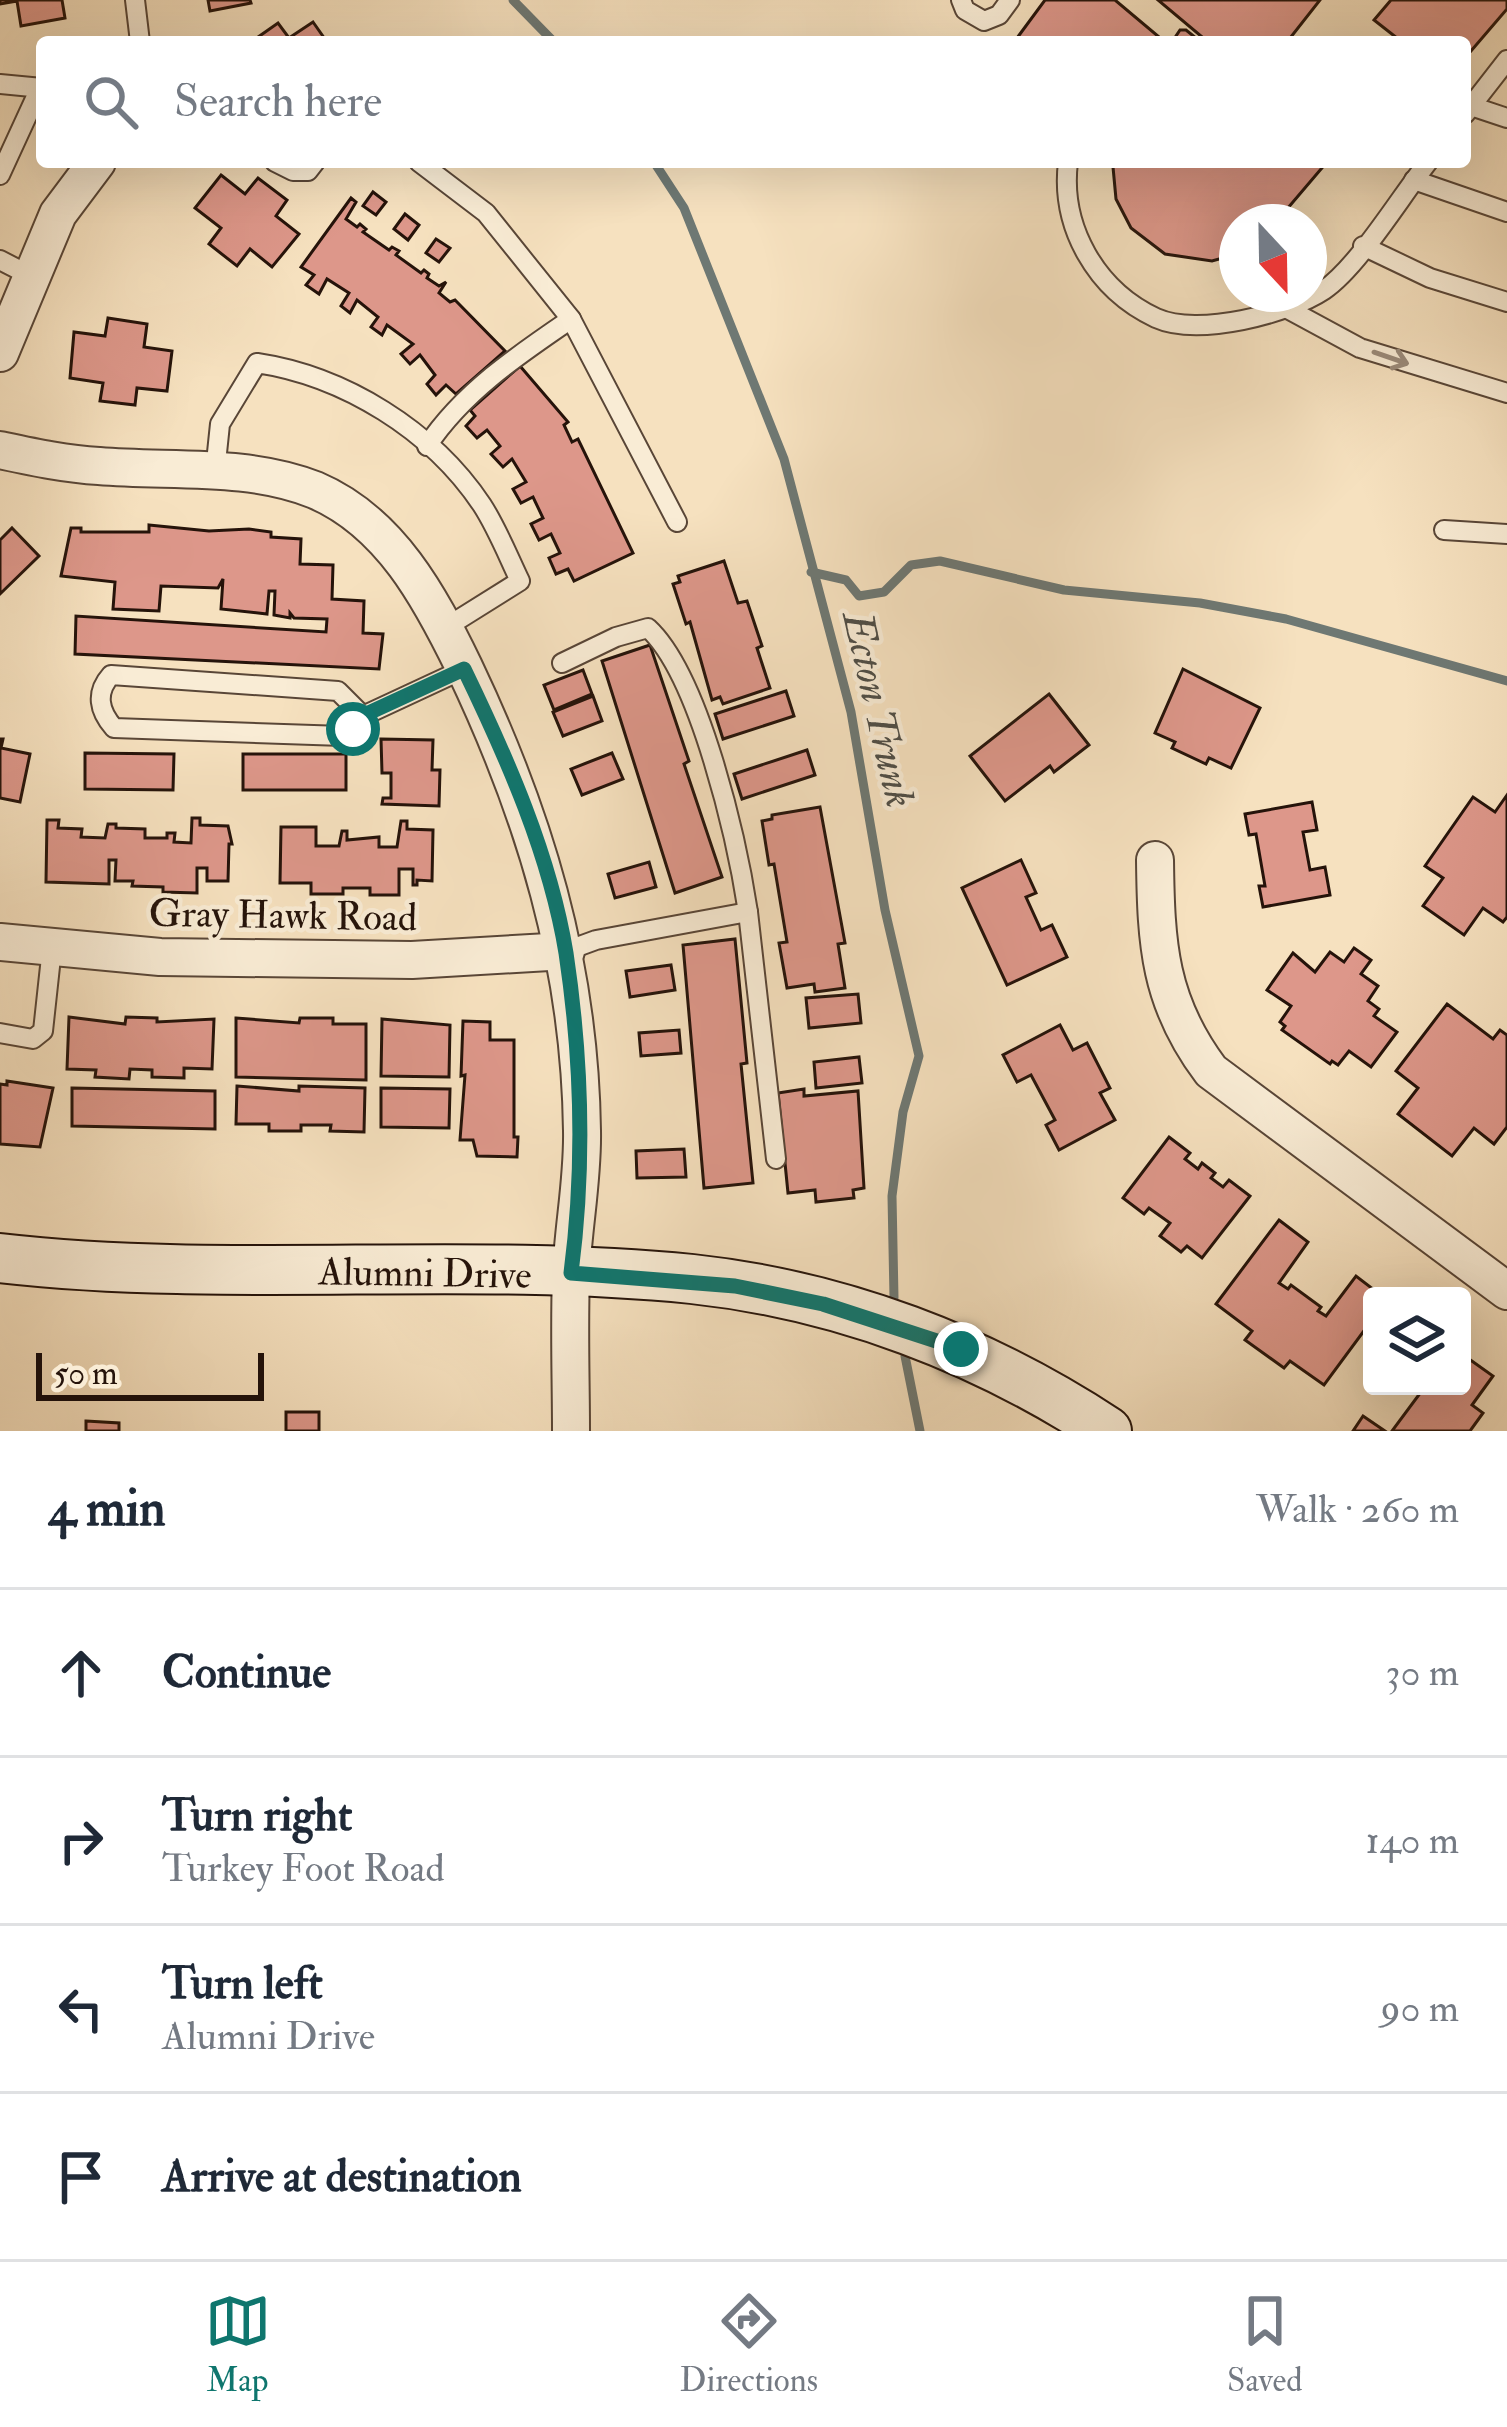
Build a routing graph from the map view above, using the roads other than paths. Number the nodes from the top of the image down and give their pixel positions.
1 (136, 0) edge
2 (961, 0) edge
3 (1010, 0) edge
4 (983, 21) junction
5 (139, 36) edge
6 (987, 36) edge
7 (1507, 60) edge
8 (0, 84) edge
9 (36, 88) edge
10 (36, 99) edge
11 (1471, 106) edge
12 (1471, 111) edge
13 (1507, 118) edge
14 (92, 168) edge
15 (427, 168) edge
16 (1067, 168) edge
17 (1423, 168) edge
18 (0, 175) edge
19 (1414, 180) junction
20 (1507, 212) edge
21 (1364, 246) junction
22 (15, 268) edge
23 (1327, 288) edge
24 (1507, 302) edge
25 (1269, 312) edge
26 (1293, 312) edge
27 (572, 319) junction
28 (0, 353) edge
29 (1507, 393) edge
30 (427, 446) junction
31 (0, 450) edge
32 (214, 472) junction
33 (677, 522) dead end
34 (1444, 530) dead end
35 (1507, 534) edge
36 (445, 628) junction
37 (562, 663) dead end
38 (464, 669) junction
39 (362, 716) junction
40 (1155, 860) dead end
41 (748, 912) junction
42 (0, 942) edge
43 (52, 948) junction
44 (566, 952) junction
45 (0, 1033) edge
46 (776, 1159) dead end
47 (0, 1258) edge
48 (571, 1273) junction
49 (1507, 1291) edge
50 (572, 1431) edge
51 (1107, 1431) edge

1 - 5 lane
2 - 4 lane
3 - 4 lane
4 - 6 lane
7 - 11 lane
8 - 9 lane
10 - 18 lane
12 - 13 lane
14 - 22 street
15 - 27 lane
16 - 25 lane
17 - 19 lane
19 - 20 lane
19 - 21 lane
21 - 23 lane
21 - 24 lane
22 - 28 street
26 -> 29 lane
27 - 30 lane
27 - 33 lane
30 - 32 lane
30 - 36 lane
31 - 32 street
32 - 36 street
34 - 35 lane
36 - 38 street
37 - 41 lane
38 - 39 lane
38 - 44 street
39 - 39 lane
40 - 49 street
41 - 44 lane
41 - 46 lane
42 - 43 street, Gray Hawk Road
43 - 44 street, Gray Hawk Road
43 - 45 lane
44 - 48 street
47 - 48 main road, Alumni Drive
48 - 50 street
48 - 51 main road, Alumni Drive

